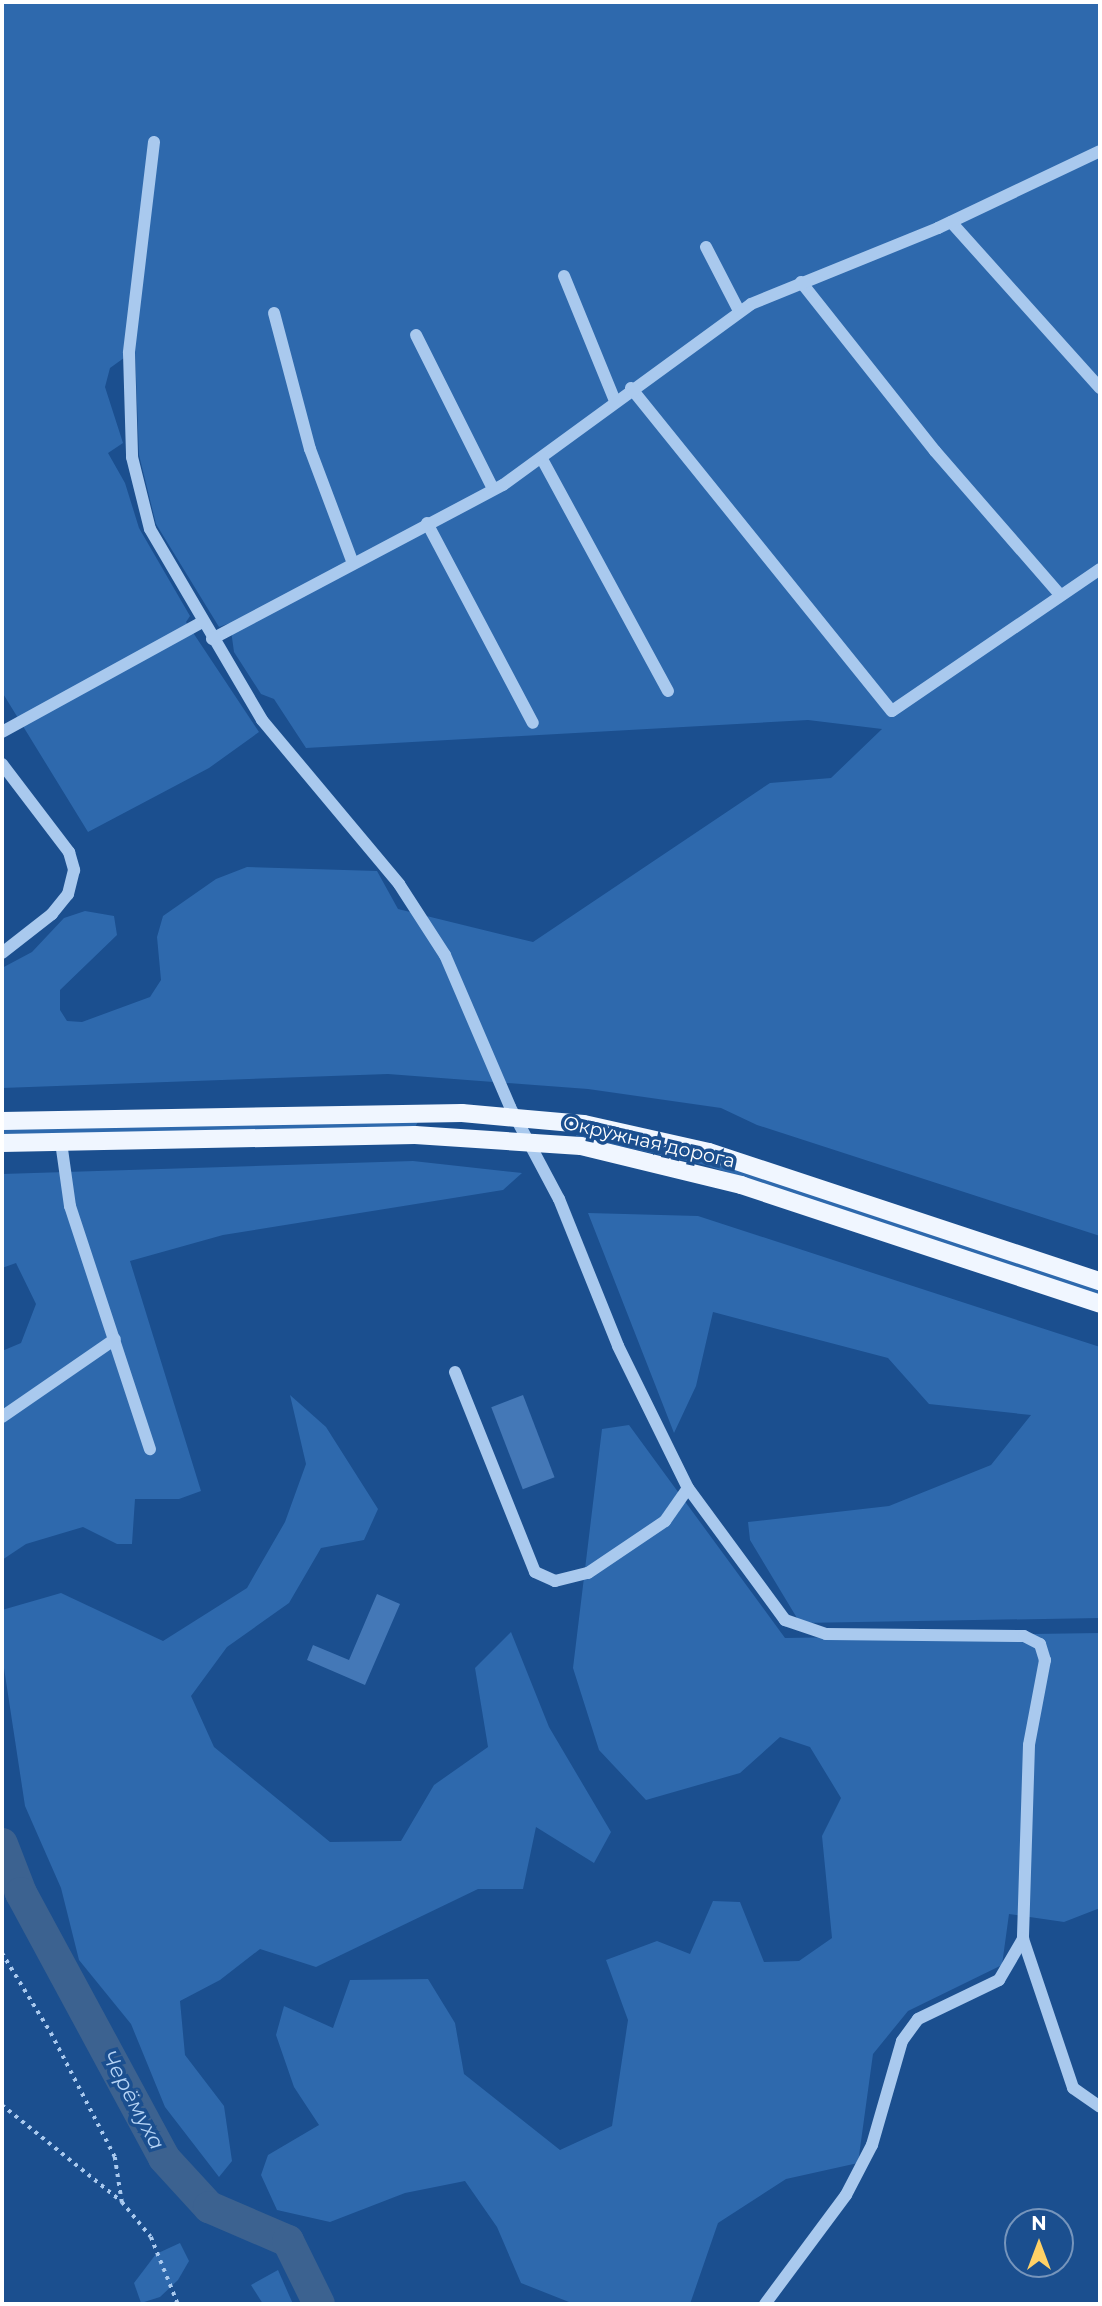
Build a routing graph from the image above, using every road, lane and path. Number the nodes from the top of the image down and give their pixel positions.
1 (153, 142) dead end
2 (1100, 151) edge
3 (951, 222) junction
4 (706, 247) dead end
5 (565, 276) dead end
6 (801, 282) junction
7 (739, 311) junction
8 (274, 313) dead end
9 (416, 335) dead end
10 (631, 388) junction
11 (1100, 388) edge
12 (615, 401) junction
13 (542, 459) junction
14 (493, 489) junction
15 (426, 523) junction
16 (352, 561) junction
17 (1100, 569) edge
18 (1060, 595) junction
19 (202, 622) junction
20 (212, 639) junction
21 (668, 691) dead end
22 (533, 723) dead end
23 (2, 732) edge
24 (2, 764) edge
25 (2, 953) edge
26 (515, 1116) junction
27 (2, 1121) edge
28 (530, 1139) junction
29 (61, 1142) junction
30 (2, 1143) edge
31 (1100, 1281) edge
32 (1100, 1304) edge
33 (115, 1339) junction
34 (455, 1372) dead end
35 (2, 1417) edge
36 (149, 1449) dead end
37 (688, 1489) junction
38 (1023, 1939) junction
39 (2, 1953) edge
40 (2, 2105) edge
41 (1100, 2107) edge
42 (122, 2202) junction
43 (178, 2304) edge
44 (765, 2304) edge

1 - 19 street
2 - 3 street
3 - 6 street
3 - 11 street
4 - 7 street
5 - 12 street
6 - 7 street
6 - 18 street
7 - 10 street
8 - 16 street
9 - 14 street
10 - 12 street
10 - 18 street
12 - 13 street
13 - 14 street
13 - 21 street
14 - 15 street
15 - 16 street
15 - 22 street
16 - 20 street
17 - 18 street
19 - 20 street
19 - 23 street
20 - 26 street
24 - 25 street
26 - 27 main road, Окружная дорога
26 - 28 street
26 - 31 main road, Окружная дорога
28 - 29 main road, Окружная дорога
28 - 32 main road, Окружная дорога
28 - 37 street
29 - 30 main road, Окружная дорога
29 - 33 street
33 - 35 street
33 - 36 street
34 - 37 street
37 - 38 street
38 - 41 street
38 - 44 street
39 - 42 path
40 - 42 path
42 - 43 path

